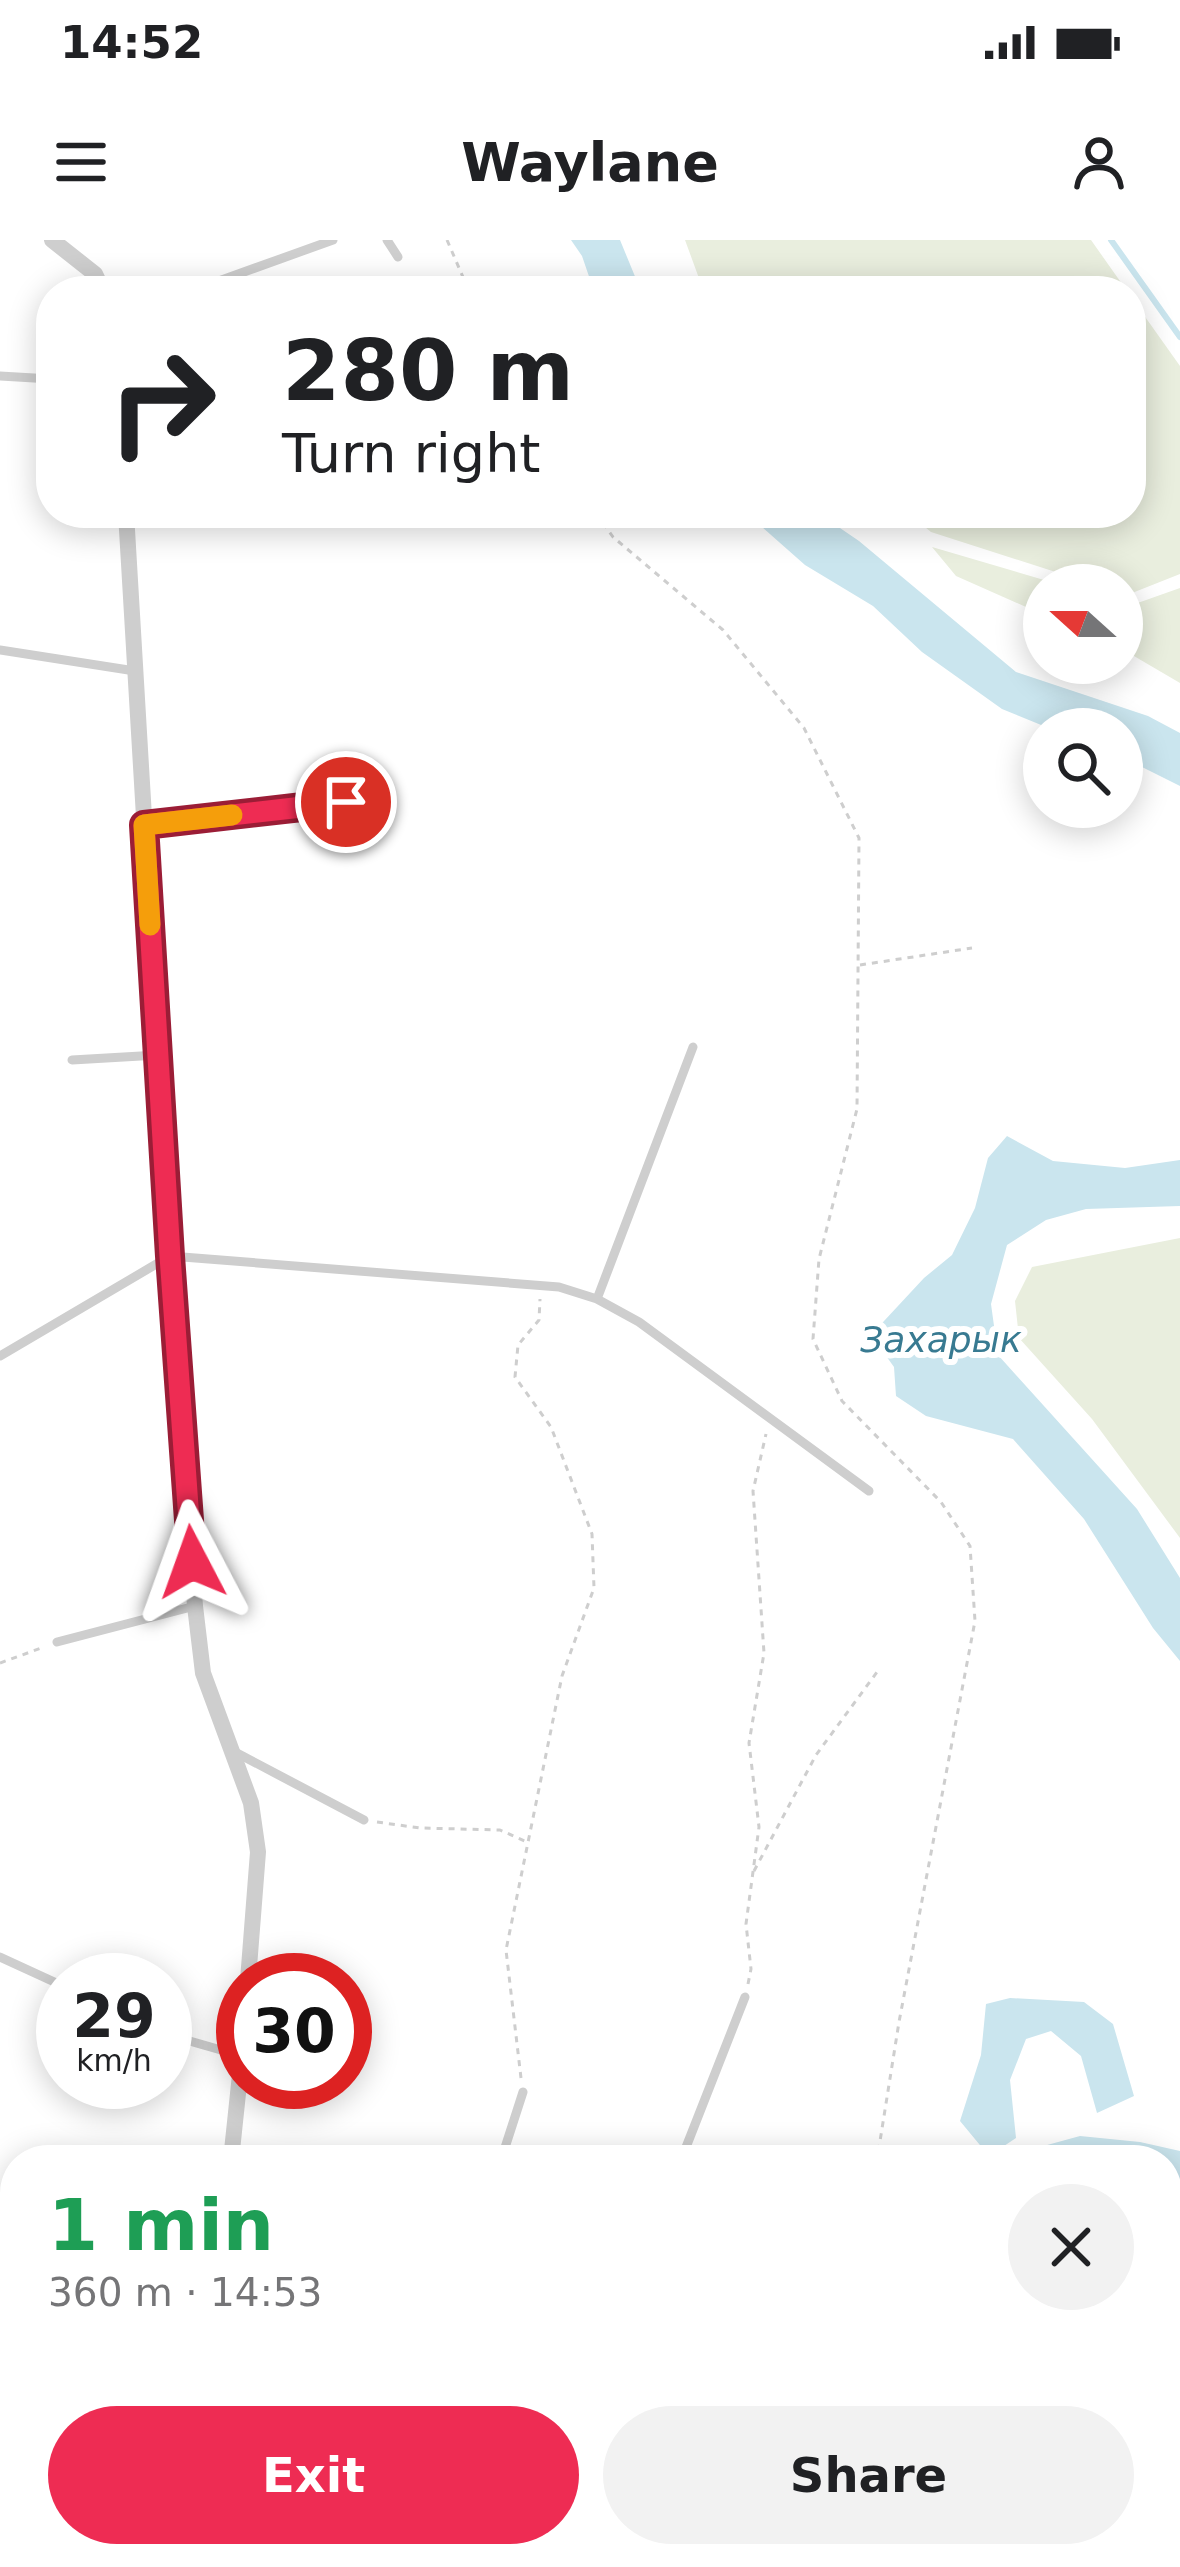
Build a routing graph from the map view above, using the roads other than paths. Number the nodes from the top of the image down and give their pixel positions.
1 (52, 240) edge
2 (333, 240) edge
3 (387, 240) edge
4 (398, 257) dead end
5 (95, 276) edge
6 (233, 276) edge
7 (0, 376) edge
8 (36, 378) edge
9 (128, 528) edge
10 (0, 650) edge
11 (135, 670) junction
12 (386, 798) dead end
13 (144, 825) junction
14 (693, 1047) dead end
15 (158, 1055) junction
16 (72, 1060) dead end
17 (170, 1256) junction
18 (596, 1299) junction
19 (0, 1356) edge
20 (869, 1491) dead end
21 (195, 1606) junction
22 (57, 1642) road end
23 (231, 1749) junction
24 (364, 1820) road end
25 (250, 1953) edge
26 (0, 1957) edge
27 (36, 1974) edge
28 (746, 1997) road end
29 (523, 2092) road end
30 (236, 2109) edge
31 (233, 2145) edge
32 (506, 2145) edge
33 (687, 2145) edge

1 - 5 street
2 - 6 lane
3 - 4 lane
7 - 8 lane
9 - 11 street
10 - 11 lane
11 - 13 street
12 - 13 lane
13 - 15 street
14 - 18 lane
15 - 16 lane
15 - 17 street
17 - 18 lane
17 - 19 lane
17 - 21 street
18 - 20 lane
21 - 22 lane
21 - 23 street
23 - 24 lane
23 - 25 street
26 - 27 lane
28 - 33 lane
29 - 32 lane
30 - 31 street

